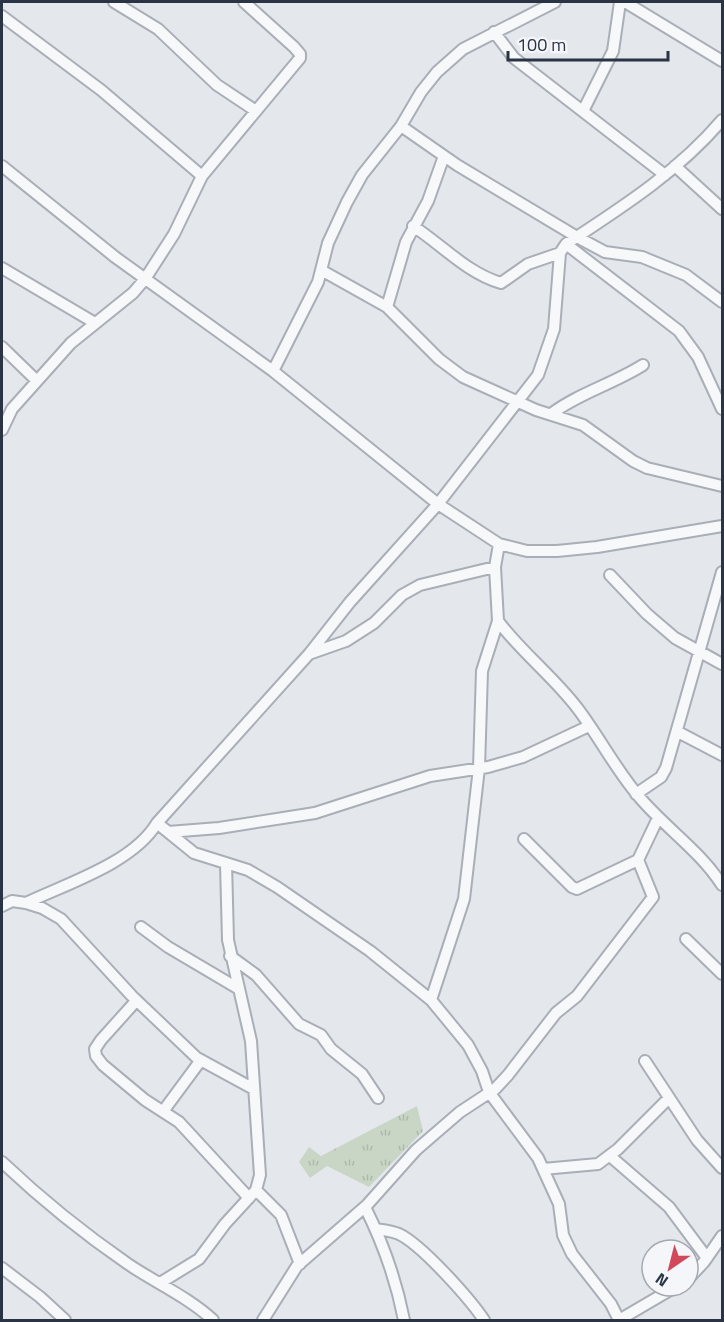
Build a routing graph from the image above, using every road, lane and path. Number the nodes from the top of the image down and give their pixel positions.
1 (114, 2) edge
2 (244, 2) edge
3 (555, 2) edge
4 (620, 2) edge
5 (625, 2) edge
6 (2, 16) edge
7 (494, 32) junction
8 (723, 61) edge
9 (256, 111) junction
10 (583, 111) junction
11 (723, 120) edge
12 (401, 126) junction
13 (444, 156) junction
14 (2, 166) edge
15 (675, 166) junction
16 (665, 175) junction
17 (202, 176) junction
18 (723, 209) edge
19 (413, 226) junction
20 (577, 237) junction
21 (563, 249) junction
22 (2, 268) edge
23 (321, 270) junction
24 (145, 279) junction
25 (723, 302) edge
26 (387, 307) junction
27 (95, 323) junction
28 (2, 347) edge
29 (643, 365) dead end
30 (273, 371) junction
31 (37, 381) junction
32 (518, 402) junction
33 (723, 409) edge
34 (551, 414) junction
35 (5, 415) edge
36 (2, 430) edge
37 (723, 486) edge
38 (438, 504) junction
39 (723, 526) edge
40 (499, 544) junction
41 (495, 567) junction
42 (723, 572) edge
43 (610, 575) dead end
44 (720, 589) edge
45 (498, 621) junction
46 (700, 652) junction
47 (309, 654) junction
48 (723, 664) edge
49 (589, 726) junction
50 (678, 732) junction
51 (723, 755) edge
52 (479, 768) junction
53 (636, 794) junction
54 (658, 818) junction
55 (157, 823) junction
56 (168, 832) junction
57 (524, 838) dead end
58 (638, 860) junction
59 (226, 863) junction
60 (722, 885) edge
61 (26, 903) junction
62 (2, 906) edge
63 (141, 927) dead end
64 (686, 939) dead end
65 (230, 956) junction
66 (723, 974) edge
67 (239, 989) junction
68 (136, 1000) junction
69 (431, 1000) junction
70 (201, 1060) junction
71 (645, 1061) dead end
72 (254, 1089) junction
73 (489, 1092) junction
74 (378, 1098) dead end
75 (669, 1098) junction
76 (164, 1110) junction
77 (610, 1156) junction
78 (2, 1162) edge
79 (723, 1168) edge
80 (543, 1169) junction
81 (252, 1194) junction
82 (364, 1208) junction
83 (376, 1229) junction
84 (723, 1236) edge
85 (707, 1258) junction
86 (300, 1264) junction
87 (700, 1266) edge
88 (2, 1268) edge
89 (160, 1283) junction
90 (657, 1298) edge
91 (65, 1320) edge
92 (213, 1320) edge
93 (263, 1320) edge
94 (404, 1320) edge
95 (484, 1320) edge
96 (619, 1320) edge

1 - 9 street
2 - 9 street
3 - 7 street
4 - 10 street
5 - 8 street
6 - 17 street
7 - 10 street
7 - 12 street
9 - 17 street
10 - 16 street
11 - 15 street
12 - 13 street
12 - 23 street
13 - 19 street
13 - 20 street
14 - 24 street
15 - 16 street
15 - 18 street
16 - 20 street
17 - 24 street
19 - 21 street
19 - 26 street
20 - 21 street
20 - 25 street
21 - 32 street
21 - 33 street
22 - 27 street
23 - 26 street
23 - 30 street
24 - 27 street
24 - 30 street
26 - 32 street
27 - 31 street
28 - 31 street
29 - 34 street
30 - 38 street
31 - 35 street
32 - 34 street
32 - 38 street
34 - 37 street
35 - 36 street
38 - 40 street
38 - 47 street
39 - 40 street
40 - 41 street
41 - 45 street
41 - 47 street
42 - 44 street
43 - 46 street
44 - 46 street
45 - 49 street
45 - 52 street
46 - 48 street
46 - 50 street
47 - 55 street
49 - 52 street
49 - 53 street
50 - 51 street
50 - 53 street
52 - 56 street
52 - 69 street
53 - 54 street
54 - 58 street
54 - 60 street
55 - 56 street
55 - 61 street
56 - 59 street
57 - 58 street
58 - 73 street
59 - 65 street
59 - 69 street
61 - 62 street
61 - 68 street
63 - 67 street
64 - 66 street
65 - 67 street
65 - 74 street
67 - 72 street
68 - 70 street
68 - 76 street
69 - 73 street
70 - 72 street
70 - 76 street
71 - 75 street
72 - 81 street
73 - 80 street
73 - 82 street
75 - 77 street
75 - 79 street
76 - 81 street
77 - 80 street
77 - 85 street
78 - 89 street
80 - 96 street
81 - 86 street
81 - 89 street
82 - 83 street
82 - 86 street
83 - 94 street
83 - 95 street
84 - 85 street
85 - 87 street
86 - 93 street
88 - 91 street
89 - 92 street
90 - 96 street

